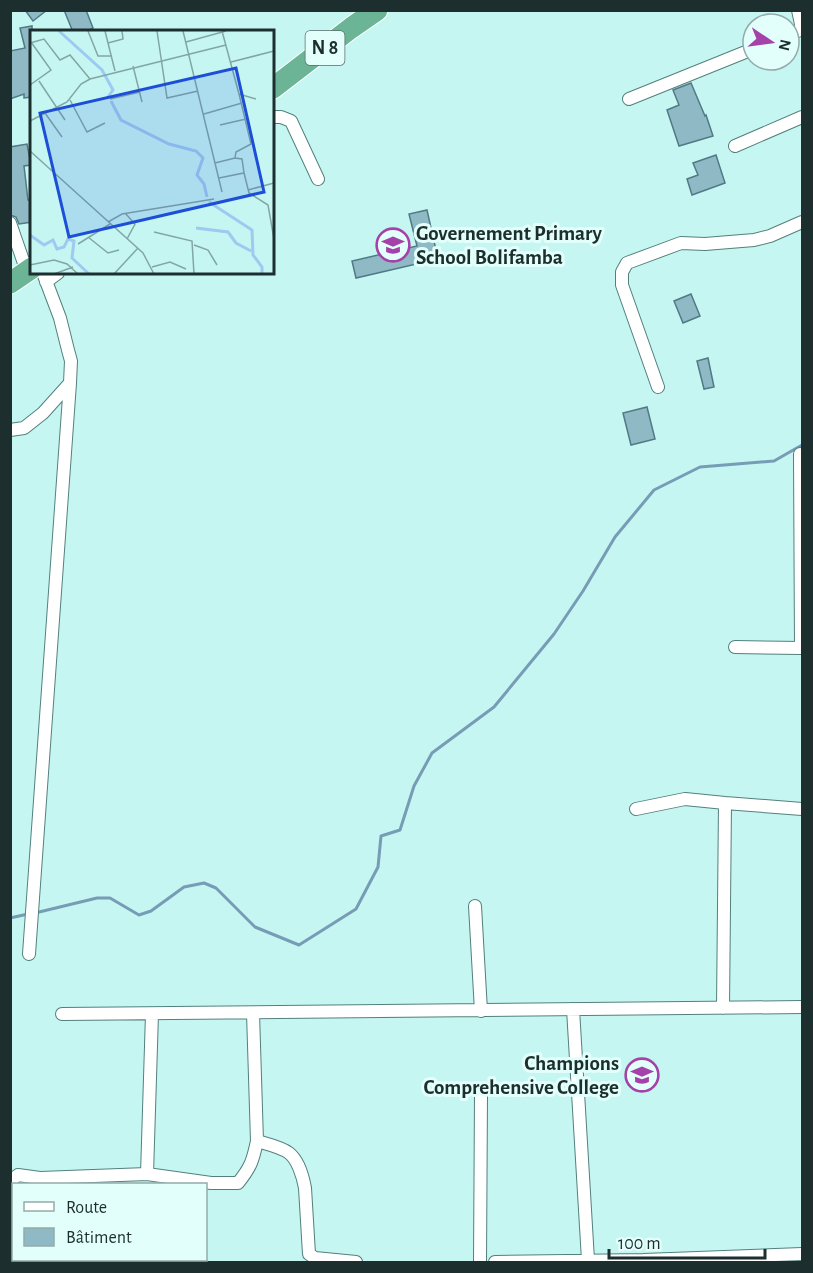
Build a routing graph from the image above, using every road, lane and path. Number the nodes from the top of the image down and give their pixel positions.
1 (377, 10) edge
2 (798, 10) edge
3 (802, 29) edge
4 (741, 54) edge
5 (274, 87) edge
6 (629, 99) dead end
7 (274, 117) edge
8 (802, 117) edge
9 (735, 147) dead end
10 (318, 180) dead end
11 (802, 222) edge
12 (10, 223) edge
13 (30, 271) edge
14 (49, 274) edge
15 (32, 276) edge
16 (70, 382) junction
17 (658, 387) dead end
18 (10, 430) edge
19 (800, 454) dead end
20 (735, 647) dead end
21 (802, 648) edge
22 (725, 803) junction
23 (636, 809) dead end
24 (802, 809) edge
25 (475, 906) dead end
26 (29, 954) dead end
27 (802, 1007) edge
28 (723, 1008) junction
29 (573, 1009) junction
30 (481, 1011) junction
31 (253, 1013) junction
32 (62, 1014) dead end
33 (152, 1014) junction
34 (481, 1095) dead end
35 (257, 1141) junction
36 (147, 1174) junction
37 (10, 1181) edge
38 (40, 1181) edge
39 (802, 1254) edge
40 (588, 1260) junction
41 (644, 1261) edge
42 (356, 1263) edge
43 (480, 1263) edge
44 (495, 1263) edge

1 - 5 highway, N 8
2 - 3 street
4 - 6 street
7 - 10 street
8 - 9 street
11 - 17 street
12 - 13 street
14 - 15 street
15 - 16 street
16 - 18 street
16 - 26 street
19 - 21 street
20 - 21 street
22 - 23 street
22 - 24 street
22 - 28 street
25 - 30 street
27 - 28 street
28 - 29 street
29 - 30 street
29 - 40 street
30 - 31 street
31 - 33 street
31 - 35 street
32 - 33 street
33 - 36 street
34 - 43 street
35 - 36 street
35 - 42 street
36 - 38 street
37 - 38 street
39 - 41 street
40 - 41 street
40 - 44 street

